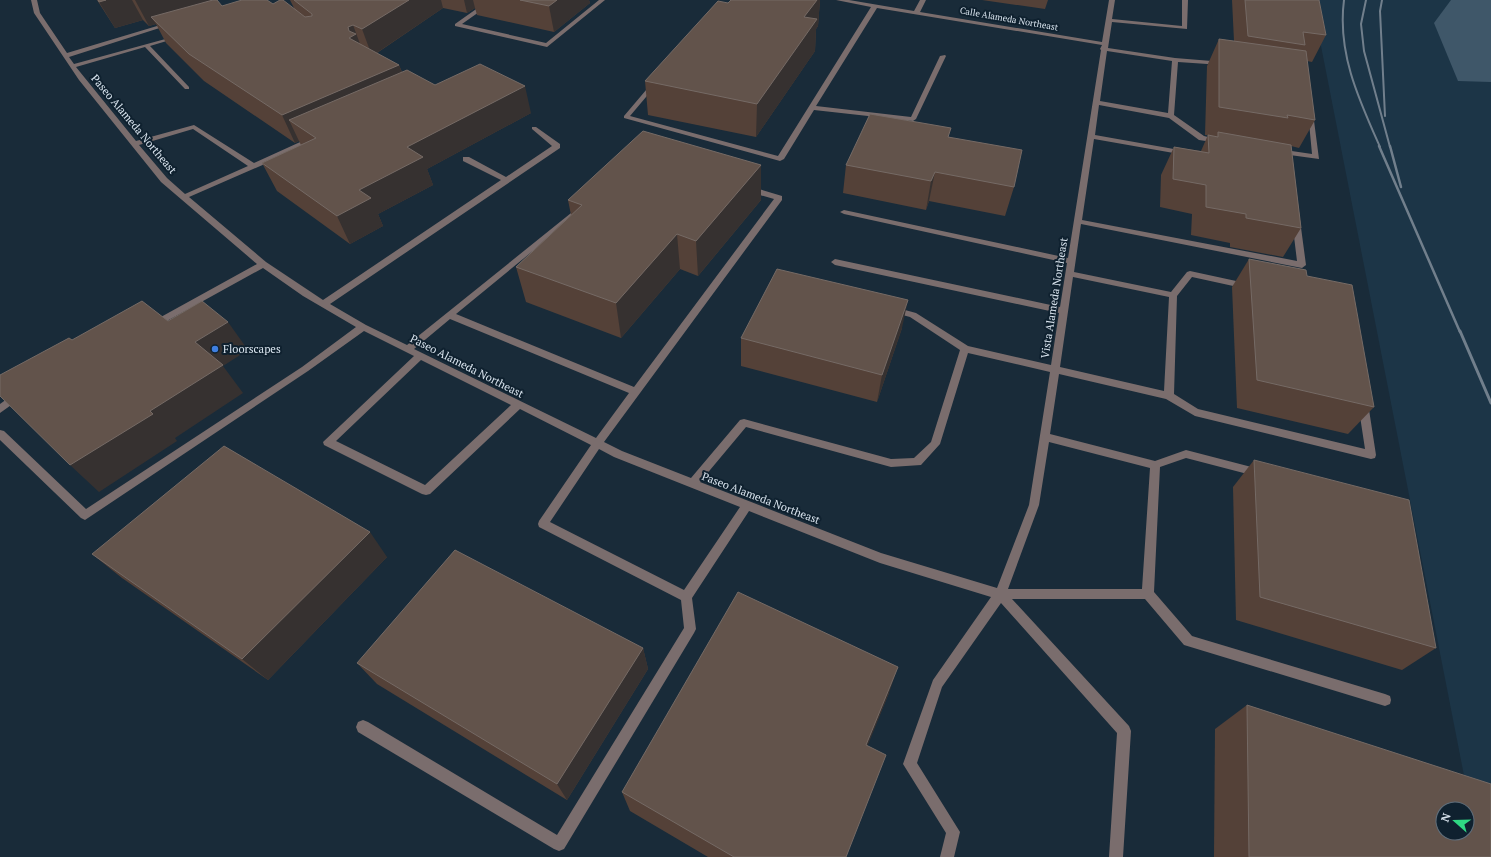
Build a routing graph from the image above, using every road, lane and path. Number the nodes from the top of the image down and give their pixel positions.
1 (34, 0) edge
2 (493, 0) edge
3 (602, 0) edge
4 (839, 0) edge
5 (923, 0) edge
6 (1112, 0) edge
7 (1185, 0) edge
8 (854, 1) edge
9 (875, 6) junction
10 (916, 13) junction
11 (1108, 20) junction
12 (177, 21) edge
13 (182, 35) edge
14 (146, 45) junction
15 (1104, 47) junction
16 (65, 56) junction
17 (943, 56) dead end
18 (1175, 60) junction
19 (1226, 64) edge
20 (72, 66) junction
21 (662, 76) edge
22 (187, 88) dead end
23 (1095, 102) junction
24 (1308, 106) edge
25 (812, 108) junction
26 (1172, 116) junction
27 (534, 128) dead end
28 (1090, 136) junction
29 (318, 137) edge
30 (1229, 142) edge
31 (134, 144) junction
32 (1272, 150) edge
33 (1196, 155) edge
34 (466, 159) dead end
35 (253, 166) junction
36 (506, 180) junction
37 (740, 186) edge
38 (184, 197) junction
39 (589, 200) edge
40 (1295, 210) edge
41 (844, 212) dead end
42 (1078, 221) junction
43 (1071, 261) junction
44 (835, 262) dead end
45 (263, 264) junction
46 (1070, 274) junction
47 (1255, 288) edge
48 (1173, 295) junction
49 (323, 304) junction
50 (884, 308) edge
51 (1064, 311) junction
52 (449, 315) junction
53 (363, 327) junction
54 (146, 328) edge
55 (408, 349) junction
56 (965, 349) junction
57 (420, 356) junction
58 (1055, 369) junction
59 (28, 389) edge
60 (636, 392) junction
61 (1361, 393) edge
62 (1169, 396) junction
63 (518, 405) junction
64 (0, 409) edge
65 (0, 434) edge
66 (1045, 437) junction
67 (597, 444) junction
68 (1155, 465) junction
69 (1268, 475) edge
70 (692, 484) junction
71 (747, 505) junction
72 (1000, 594) junction
73 (1148, 594) junction
74 (686, 597) junction
75 (1385, 700) dead end
76 (363, 727) dead end
77 (947, 857) edge
78 (1116, 857) edge

1 - 16 street, Paseo Alameda Northeast
2 - 3 street
4 - 8 street, Calle Alameda Northeast
5 - 10 street
6 - 11 street, Vista Alameda Northeast
7 - 11 street
8 - 9 street, Calle Alameda Northeast
9 - 10 street, Calle Alameda Northeast
9 - 25 street
10 - 15 street, Calle Alameda Northeast
11 - 15 street, Vista Alameda Northeast
12 - 16 street
13 - 14 street
14 - 20 street
14 - 22 street
15 - 18 street, Calle Alameda Northeast
15 - 23 street, Vista Alameda Northeast
16 - 20 street, Paseo Alameda Northeast
17 - 25 street
18 - 19 street, Calle Alameda Northeast
18 - 26 street
20 - 31 street, Paseo Alameda Northeast
21 - 25 street
23 - 26 street
23 - 28 street, Vista Alameda Northeast
24 - 32 street
26 - 30 street
27 - 36 street
28 - 33 street
28 - 42 street, Vista Alameda Northeast
29 - 35 street
31 - 35 street
31 - 38 street, Paseo Alameda Northeast
34 - 36 street
35 - 38 street
36 - 49 street
37 - 60 street
38 - 45 street, Paseo Alameda Northeast
39 - 52 street
40 - 42 street
41 - 43 street
42 - 43 street, Vista Alameda Northeast
43 - 46 street, Vista Alameda Northeast
44 - 51 street
45 - 49 street, Paseo Alameda Northeast
45 - 54 street
46 - 48 street
46 - 51 street, Vista Alameda Northeast
47 - 48 street
48 - 62 street
49 - 53 street, Paseo Alameda Northeast
50 - 56 street
51 - 58 street, Vista Alameda Northeast
52 - 55 street
52 - 60 street
53 - 55 street, Paseo Alameda Northeast
53 - 65 street
55 - 57 street, Paseo Alameda Northeast
56 - 58 street
56 - 70 street
57 - 63 street, Paseo Alameda Northeast
57 - 63 street
58 - 62 street
58 - 66 street, Vista Alameda Northeast
59 - 64 street
60 - 67 street
61 - 62 street
63 - 67 street, Paseo Alameda Northeast
66 - 68 street
66 - 72 street, Vista Alameda Northeast
67 - 70 street, Paseo Alameda Northeast
67 - 74 street
68 - 69 street
68 - 73 street
70 - 71 street, Paseo Alameda Northeast
71 - 72 street, Paseo Alameda Northeast
71 - 74 street
72 - 73 street
72 - 77 street, Vista Alameda Northeast
72 - 78 street
73 - 75 street
74 - 76 street

